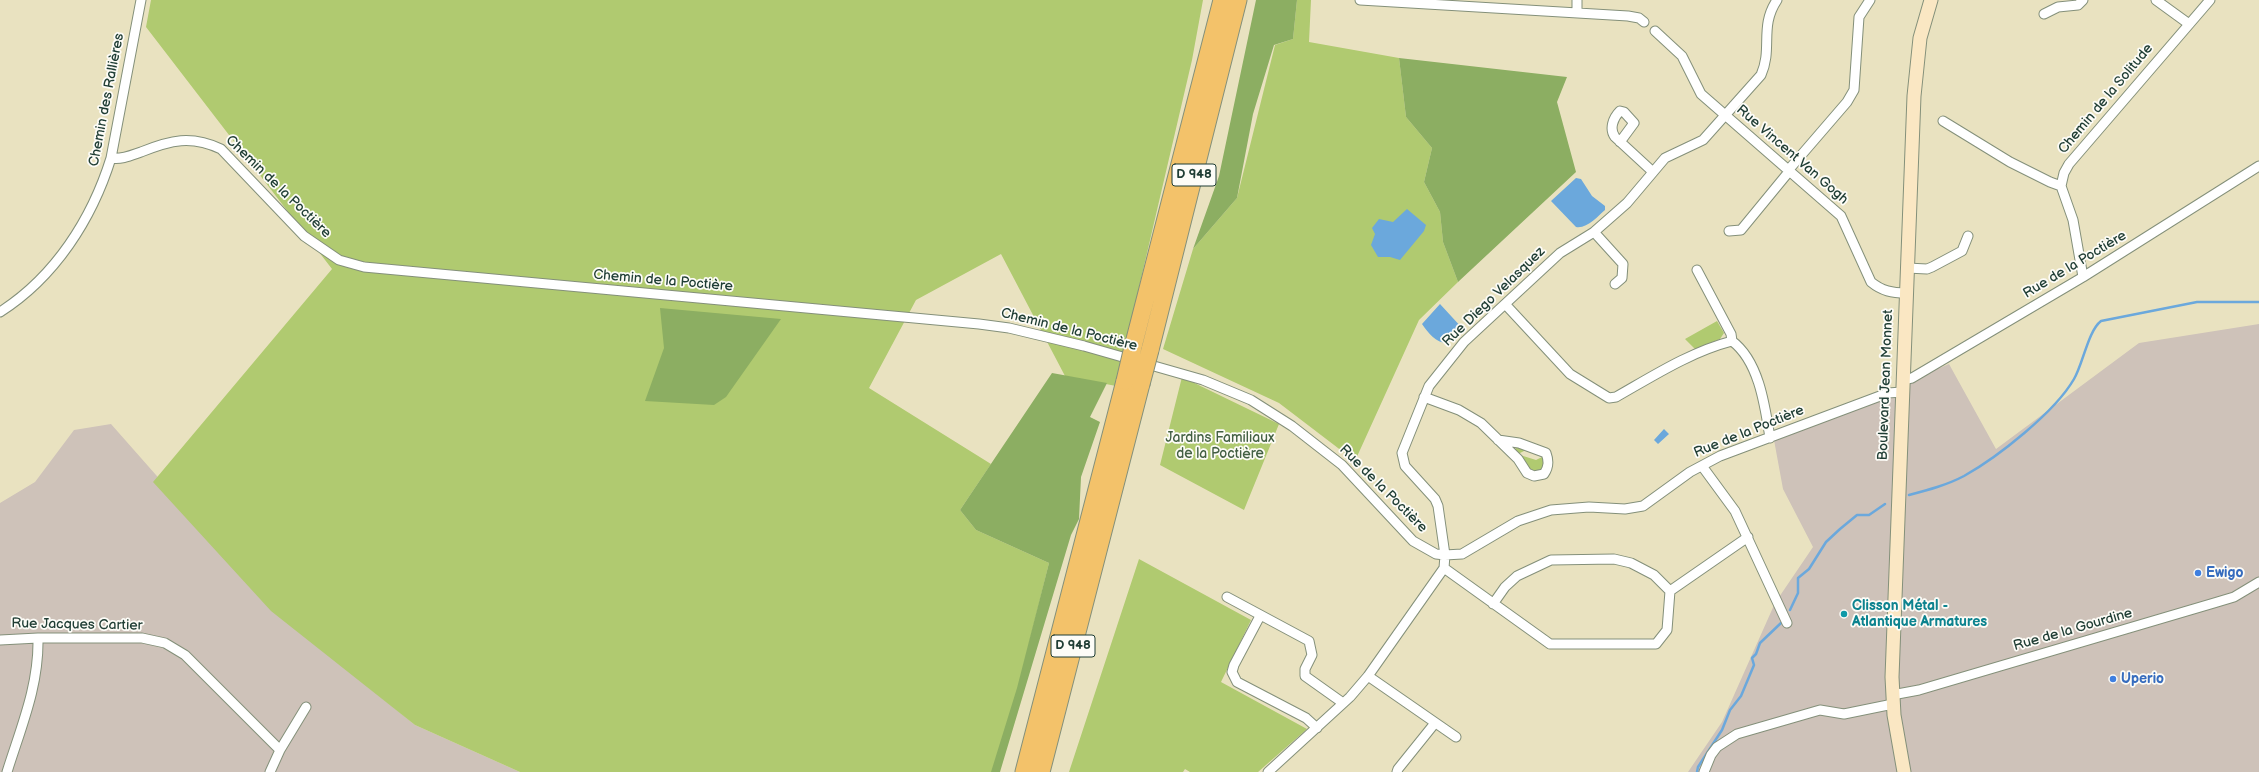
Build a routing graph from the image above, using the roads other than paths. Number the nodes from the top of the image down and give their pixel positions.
1 (141, 0) edge
2 (1222, 0) edge
3 (1238, 0) edge
4 (1360, 0) edge
5 (1577, 0) edge
6 (1777, 0) edge
7 (1870, 0) edge
8 (1931, 0) edge
9 (2083, 0) edge
10 (2156, 0) edge
11 (2210, 0) edge
12 (1398, 1) edge
13 (1485, 4) edge
14 (1577, 13) junction
15 (2044, 14) dead end
16 (1644, 22) dead end
17 (2189, 24) junction
18 (1655, 31) dead end
19 (1726, 115) junction
20 (1943, 121) dead end
21 (1620, 142) dead end
22 (111, 158) junction
23 (2259, 166) edge
24 (1789, 171) junction
25 (1653, 172) junction
26 (2061, 186) junction
27 (1729, 231) dead end
28 (1594, 232) junction
29 (1968, 236) dead end
30 (1907, 268) junction
31 (1697, 270) dead end
32 (2083, 277) junction
33 (1615, 284) dead end
34 (1906, 293) junction
35 (1505, 304) junction
36 (0, 312) edge
37 (1732, 340) junction
38 (1141, 348) junction
39 (1133, 382) junction
40 (1902, 386) junction
41 (1424, 397) junction
42 (1251, 400) joint
43 (1770, 438) junction
44 (1498, 440) junction
45 (1702, 466) junction
46 (1748, 537) junction
47 (1445, 555) junction
48 (1444, 568) junction
49 (2259, 582) edge
50 (1670, 591) junction
51 (1227, 597) dead end
52 (1493, 604) junction
53 (1260, 616) junction
54 (1787, 623) dead end
55 (38, 638) junction
56 (0, 640) edge
57 (1368, 676) junction
58 (1892, 700) junction
59 (1343, 703) junction
60 (1042, 704) junction
61 (306, 707) dead end
62 (1435, 723) junction
63 (1316, 728) junction
64 (1456, 737) dead end
65 (280, 750) junction
66 (7, 772) edge
67 (270, 772) edge
68 (1015, 772) edge
69 (1024, 772) edge
70 (1041, 772) edge
71 (1268, 772) edge
72 (1397, 772) edge
73 (1704, 772) edge
74 (1904, 772) edge

1 - 22 street, Chemin des Rallières
2 - 38 highway, D 948
3 - 38 highway, D 948
4 - 12 street
5 - 14 street
6 - 19 street, Rue Diego Velasquez
7 - 24 street
8 - 30 main road, Boulevard Jean Monnet
9 - 15 street
10 - 17 street
11 - 17 street, Chemin de la Solitude
12 - 13 street
13 - 14 street
14 - 16 street
17 - 26 street, Chemin de la Solitude
18 - 19 street, Rue Vincent Van Gogh
19 - 24 street, Rue Vincent Van Gogh
19 - 25 street, Rue Diego Velasquez
20 - 26 street
21 - 25 street
22 - 36 street, Chemin des Rallières
22 - 42 street, Chemin de la Poctière
23 - 32 street, Rue de la Poctière
24 - 27 street
24 - 34 street, Rue Vincent Van Gogh
25 - 28 street, Rue Diego Velasquez
26 - 32 street
28 - 33 street
28 - 35 street, Rue Diego Velasquez
29 - 30 street
30 - 34 main road, Boulevard Jean Monnet
31 - 37 street
32 - 40 street, Rue de la Poctière
34 - 40 main road, Boulevard Jean Monnet
35 - 37 street
35 - 41 street, Rue Diego Velasquez
37 - 43 street
38 - 39 highway, D 948, bridge
39 - 60 highway, D 948
39 - 70 highway, D 948
40 - 43 street, Rue de la Poctière
40 - 58 main road, Boulevard Jean Monnet
41 - 44 street
41 - 47 street, Rue Diego Velasquez
42 - 47 street, Rue de la Poctière
43 - 45 street, Rue de la Poctière
44 - 44 street
45 - 46 street
45 - 47 street, Rue de la Poctière
46 - 50 street
46 - 54 street
47 - 48 street
48 - 52 street
48 - 57 street
49 - 58 street, Rue de la Gourdine
50 - 52 street
50 - 52 street
51 - 53 street
53 - 59 street
53 - 63 street
55 - 56 street, Rue Jacques Cartier
55 - 65 street, Rue Jacques Cartier
55 - 66 street
57 - 59 street
57 - 62 street
58 - 73 street, Rue de la Gourdine
58 - 74 main road, Boulevard Jean Monnet
59 - 63 street
60 - 68 highway
60 - 69 highway, D 948
61 - 65 street
62 - 64 street
62 - 72 street
63 - 71 street
65 - 67 street

